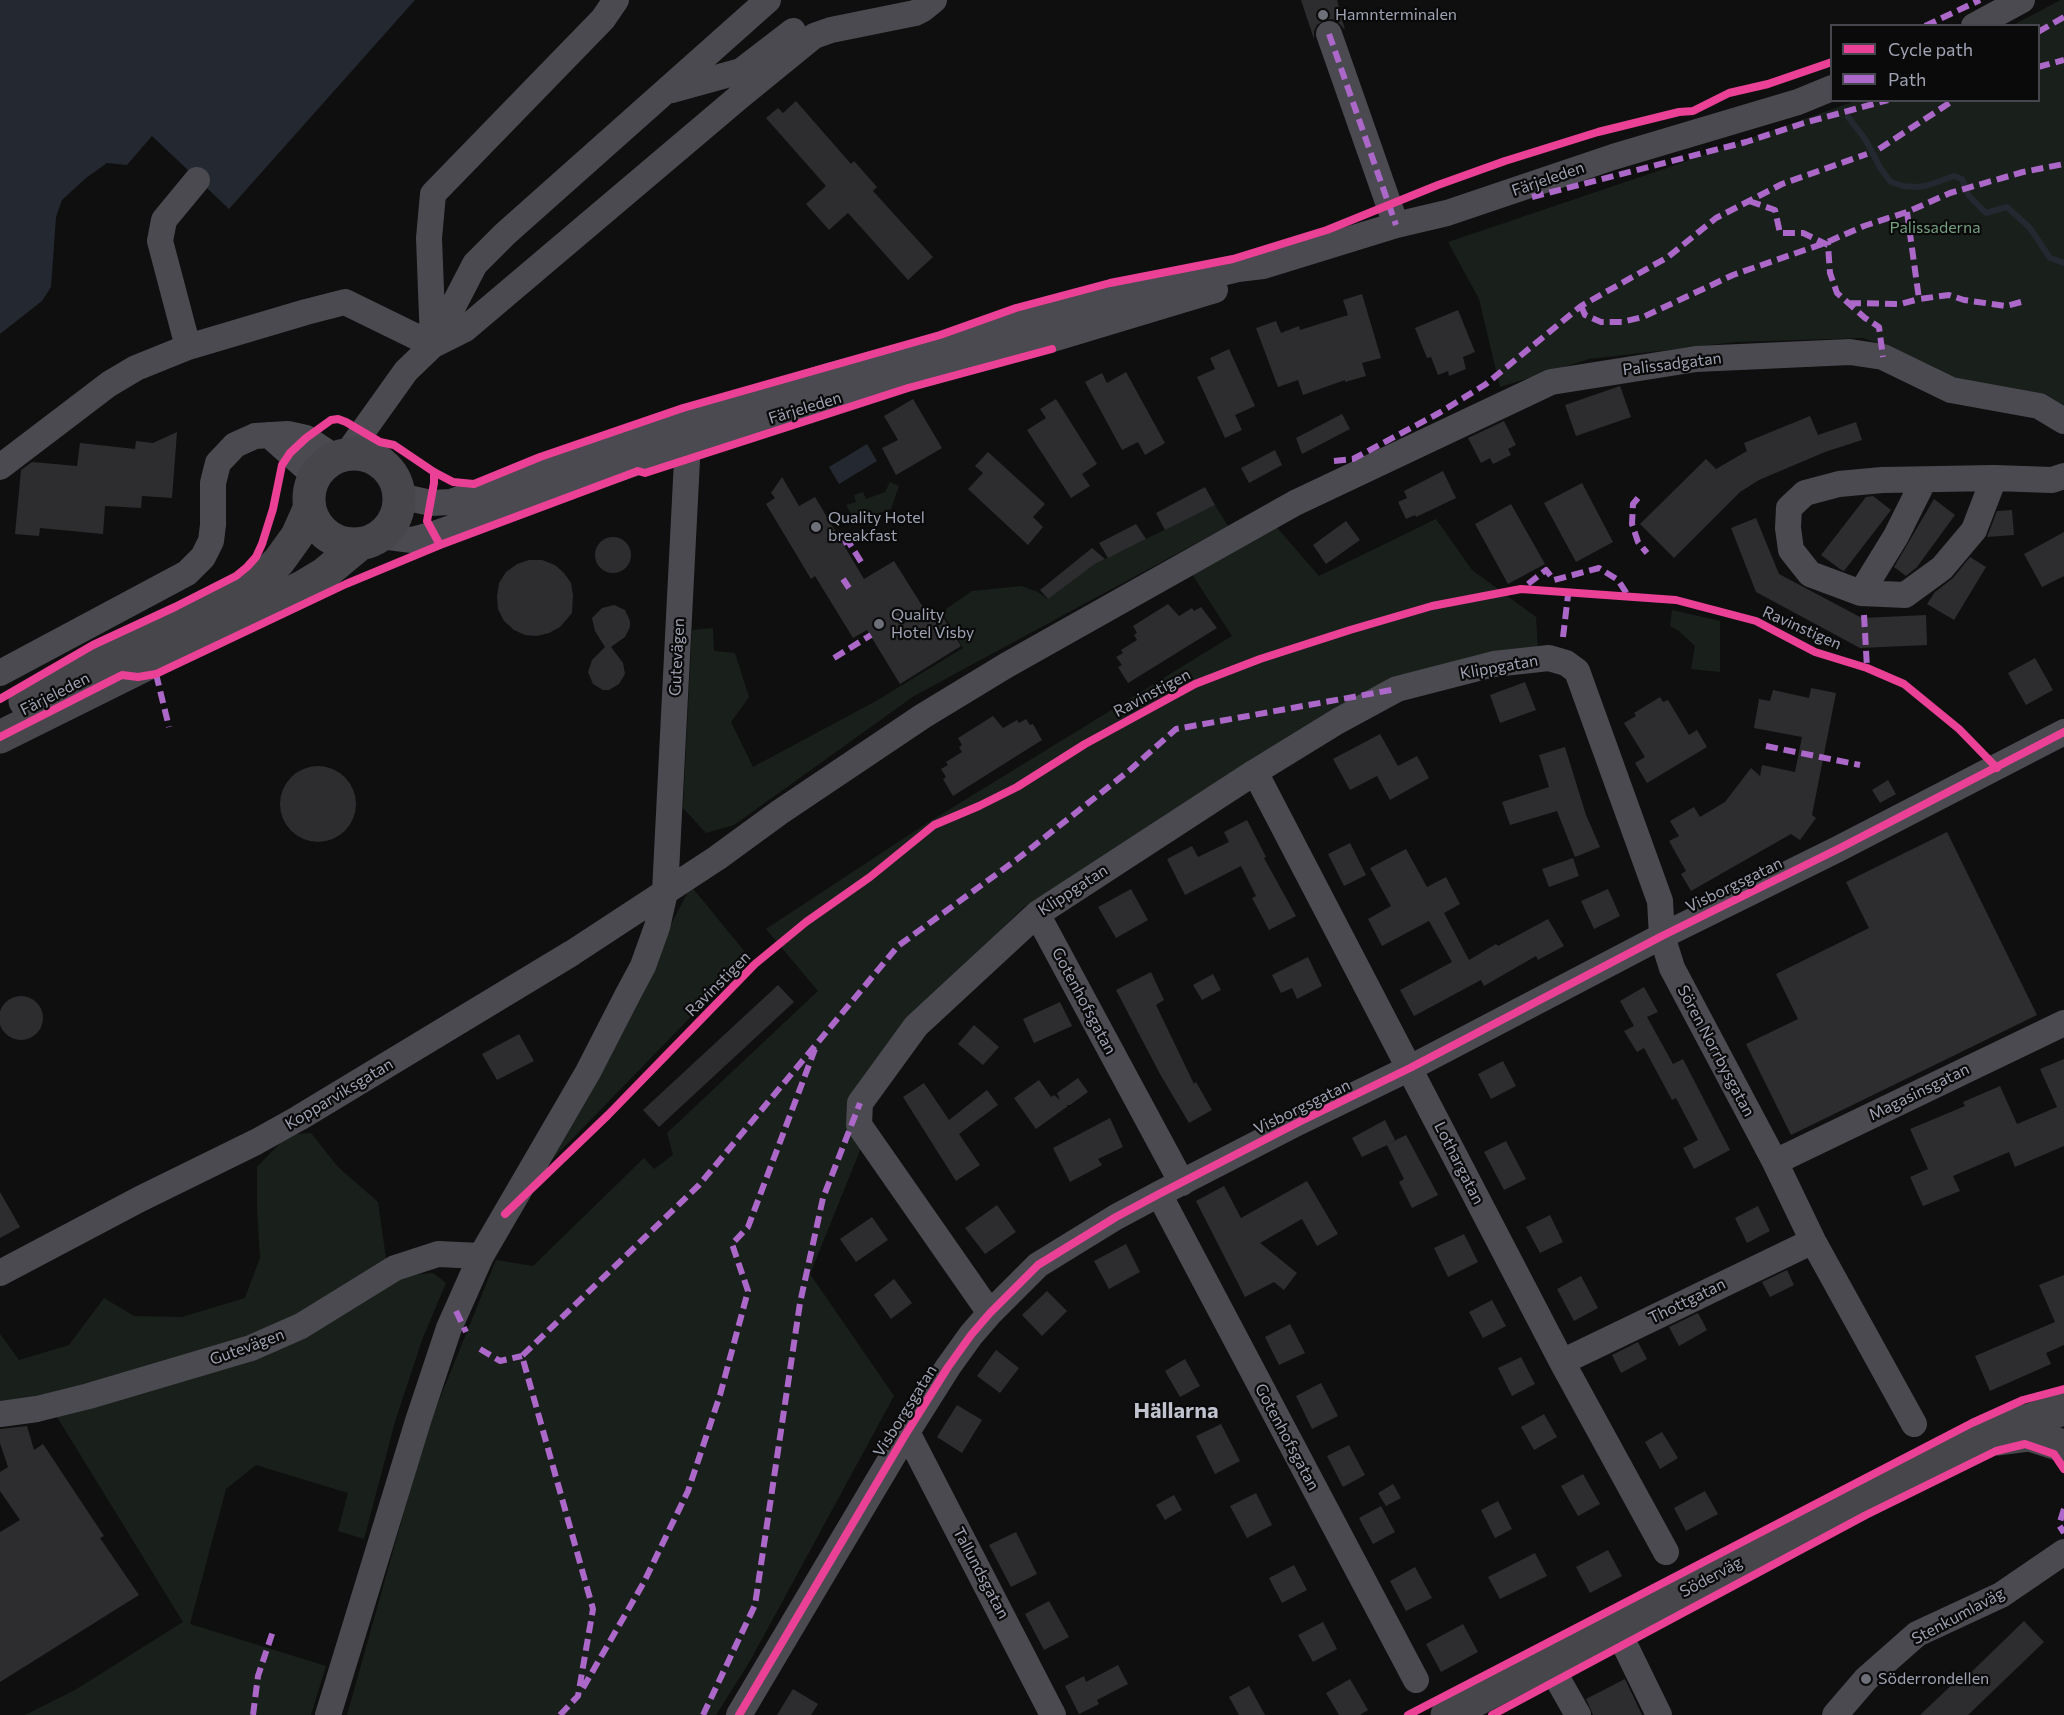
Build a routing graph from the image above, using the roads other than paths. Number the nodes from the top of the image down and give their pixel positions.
1 (616, 0) edge
2 (768, 0) edge
3 (890, 0) edge
4 (934, 0) edge
5 (2022, 0) edge
6 (1978, 24) edge
7 (1329, 34) dead end
8 (1830, 89) edge
9 (666, 92) junction
10 (196, 180) dead end
11 (1396, 225) junction
12 (433, 345) junction
13 (188, 347) junction
14 (2064, 421) edge
15 (679, 434) junction
16 (332, 463) junction
17 (0, 467) edge
18 (2064, 476) edge
19 (1994, 478) junction
20 (1924, 480) junction
21 (399, 496) junction
22 (309, 509) junction
23 (371, 540) junction
24 (1861, 593) junction
25 (1566, 663) joint
26 (0, 673) edge
27 (0, 716) edge
28 (0, 737) edge
29 (2062, 737) edge
30 (1255, 772) junction
31 (665, 892) junction
32 (1037, 914) junction
33 (1662, 936) junction
34 (2064, 1023) edge
35 (1410, 1068) junction
36 (1775, 1162) junction
37 (1182, 1183) junction
38 (1159, 1194) junction
39 (1813, 1241) junction
40 (481, 1256) junction
41 (0, 1273) edge
42 (990, 1313) junction
43 (1562, 1362) junction
44 (2064, 1409) edge
45 (0, 1414) edge
46 (1914, 1424) dead end
47 (907, 1432) junction
48 (1976, 1442) junction
49 (2064, 1446) edge
50 (1666, 1552) dead end
51 (2064, 1552) edge
52 (1616, 1627) junction
53 (1548, 1662) junction
54 (1416, 1680) dead end
55 (328, 1715) edge
56 (739, 1715) edge
57 (1053, 1715) edge
58 (1447, 1715) edge
59 (1578, 1715) edge
60 (1659, 1715) edge
61 (1835, 1715) edge

1 - 12 street
2 - 9 street
3 - 9 street
4 - 12 street
5 - 6 street
7 - 11 street
8 - 11 street, Färjeleden
9 - 12 street
10 - 13 street
11 - 15 street, Färjeleden
12 - 13 street
12 - 16 street
13 - 17 street
14 - 31 street, Palissadgatan
15 - 21 street, Färjeleden
15 - 23 street, Färjeleden
15 - 31 street, Gutevägen
16 - 21 main road
16 - 22 main road
16 - 26 street
18 - 19 street
19 - 20 street
19 - 24 street
20 - 24 street
20 - 24 street
21 - 23 main road
22 - 23 main road
22 - 27 main road, Färjeleden
23 - 28 main road, Färjeleden
25 - 30 street, Klippgatan
25 - 33 street, Sören Norrbysgatan
29 - 33 street, Visborgsgatan
30 - 32 street, Klippgatan
30 - 35 street, Lothargatan
31 - 40 street, Gutevägen
31 - 41 street, Kopparviksgatan
32 - 37 street, Gotenhofsgatan
32 - 42 street, Klippgatan
33 - 35 street, Visborgsgatan
33 - 36 street, Sören Norrbysgatan
34 - 36 street, Magasinsgatan
35 - 37 street, Visborgsgatan
35 - 43 street, Lothargatan
36 - 39 street, Sören Norrbysgatan
37 - 38 street, Visborgsgatan
38 - 42 street, Visborgsgatan
38 - 54 street, Gotenhofsgatan
39 - 43 street, Thottgatan
39 - 46 street, Sören Norrbysgatan
40 - 45 street, Gutevägen
40 - 55 street
42 - 47 street, Visborgsgatan
43 - 50 street, Lothargatan
44 - 48 main road, Söderväg
47 - 56 street, Visborgsgatan
47 - 57 street, Tallundsgatan
48 - 49 main road, Söderväg
48 - 52 main road, Söderväg
51 - 61 street, Stenkumlaväg
52 - 53 main road, Söderväg
52 - 60 street
53 - 58 main road, Söderväg
53 - 59 street

